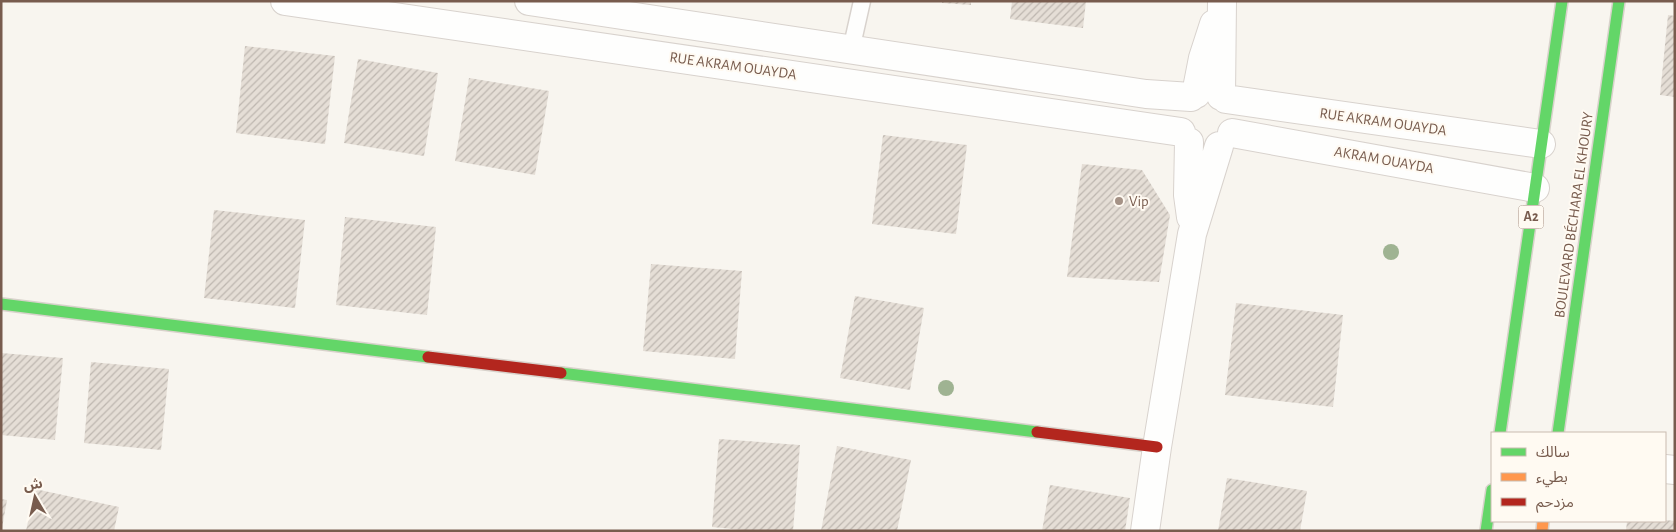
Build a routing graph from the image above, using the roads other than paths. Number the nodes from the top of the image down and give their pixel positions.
1 (285, 1) edge
2 (529, 1) edge
3 (862, 1) edge
4 (1562, 1) edge
5 (1619, 1) edge
6 (1222, 3) edge
7 (851, 50) junction
8 (1208, 96) junction
9 (1185, 137) junction
10 (1226, 139) junction
11 (1541, 144) junction
12 (1535, 188) junction
13 (1192, 234) junction
14 (1, 304) edge
15 (1500, 432) edge
16 (1558, 432) edge
17 (1157, 447) junction
18 (1491, 497) edge
19 (1145, 531) edge
20 (1486, 531) edge

1 - 9 street, RUE AKRAM OUAYDA
2 - 7 street, RUE AKRAM OUAYDA
3 - 7 lane
4 - 11 main road, A2
5 - 16 main road, BOULEVARD BÉCHARA EL KHOURY
6 - 8 street
7 - 8 street, RUE AKRAM OUAYDA
8 - 9 street
8 - 10 street
8 - 11 street, RUE AKRAM OUAYDA
9 - 10 street
9 - 13 street
10 - 12 street, AKRAM OUAYDA
10 - 13 street
11 - 12 main road, A2
12 - 15 main road, A2
13 - 17 street
14 - 17 main road
17 - 19 street
18 - 20 main road

